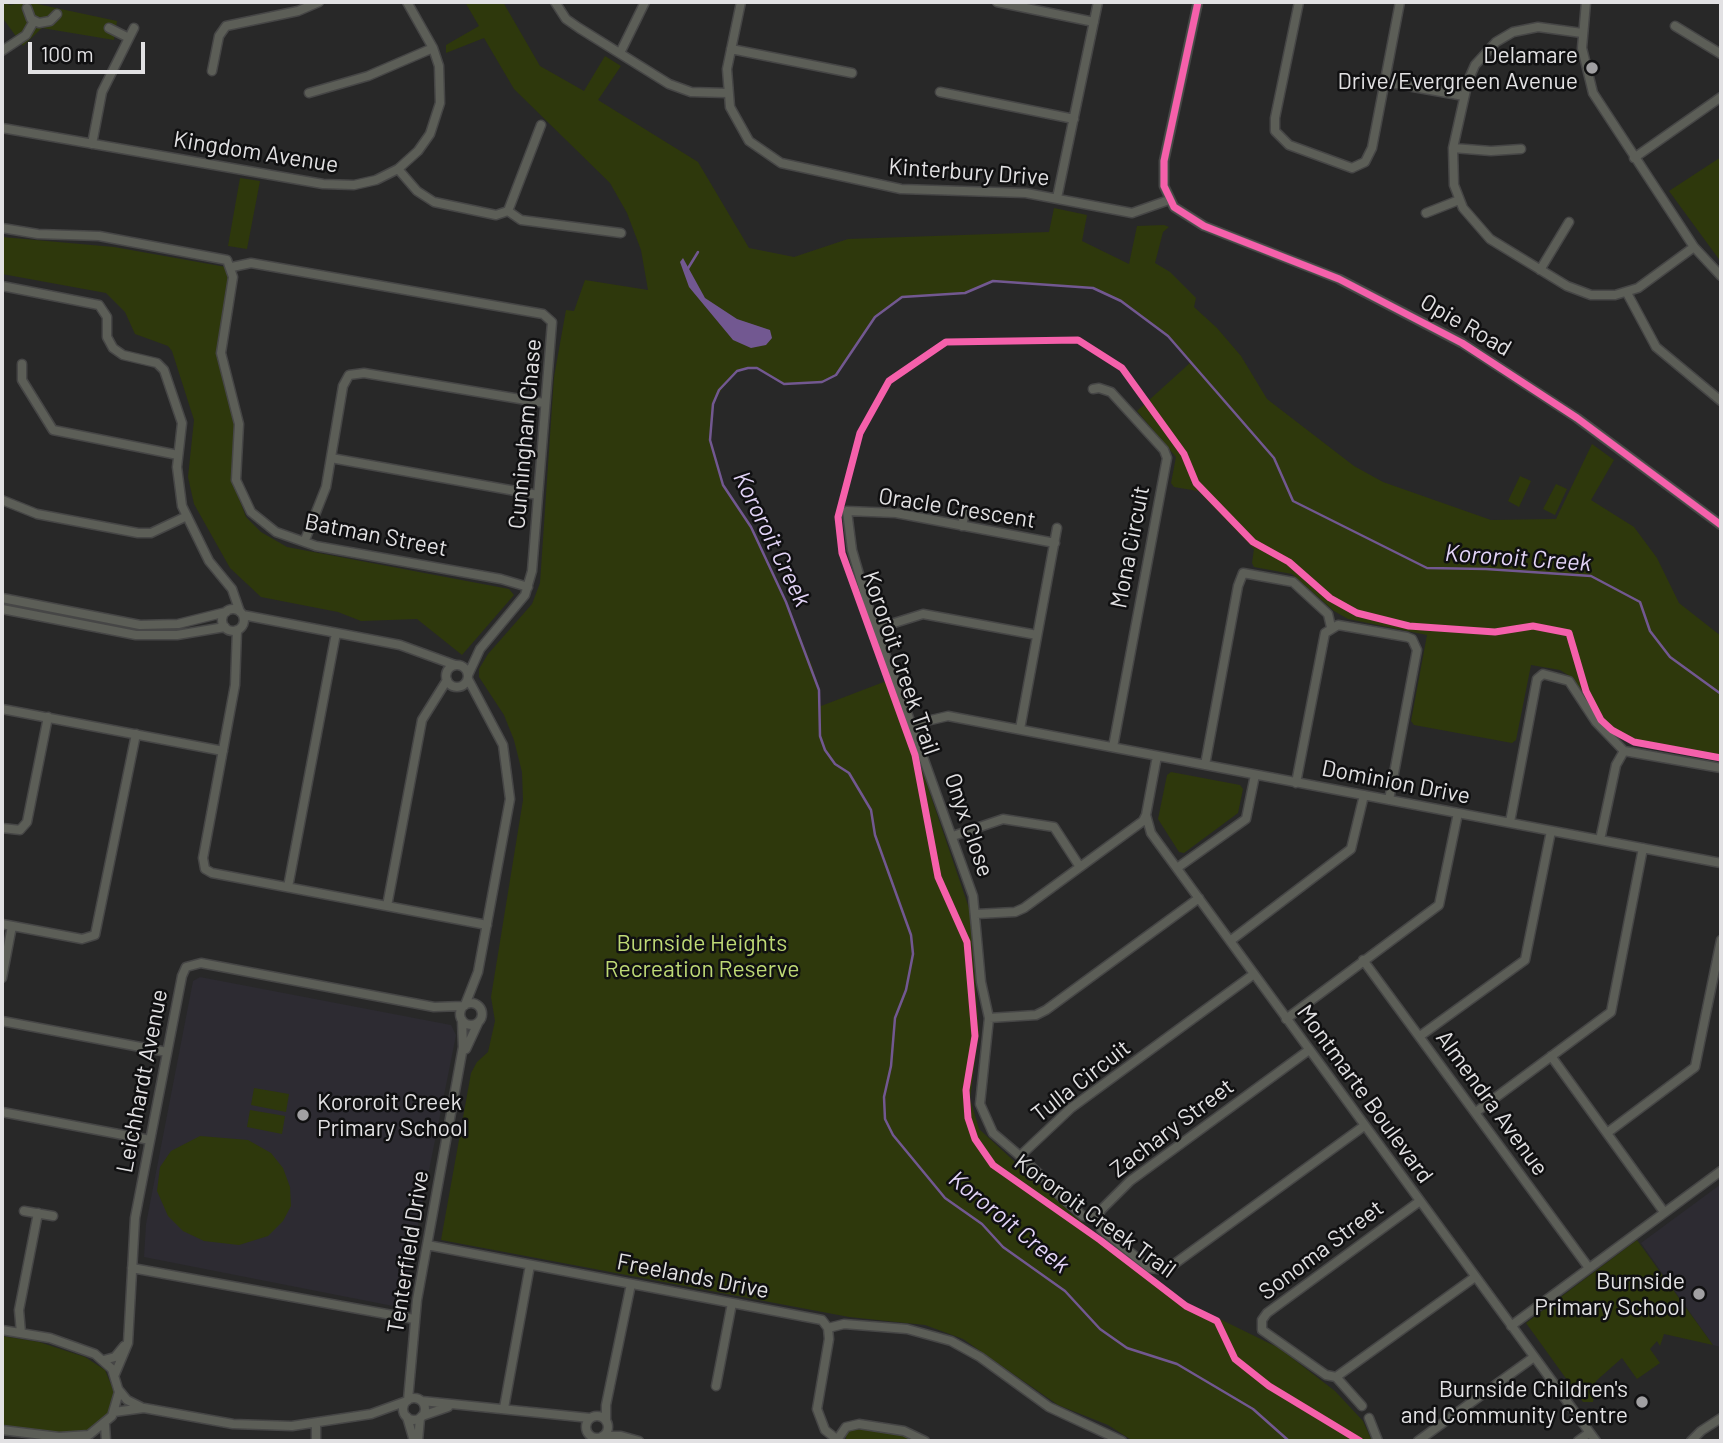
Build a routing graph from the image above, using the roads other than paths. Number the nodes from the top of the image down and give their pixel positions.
1 (319, 2) edge
2 (407, 2) edge
3 (555, 2) edge
4 (645, 2) edge
5 (741, 2) edge
6 (997, 2) edge
7 (1098, 2) edge
8 (1198, 2) edge
9 (1299, 2) edge
10 (1400, 2) edge
11 (1586, 2) edge
12 (27, 8) dead end
13 (57, 14) dead end
14 (34, 21) junction
15 (1094, 22) junction
16 (1675, 26) dead end
17 (109, 28) dead end
18 (134, 28) dead end
19 (1582, 33) junction
20 (129, 38) junction
21 (433, 48) junction
22 (731, 49) junction
23 (2, 51) edge
24 (620, 53) junction
25 (1721, 54) edge
26 (212, 71) dead end
27 (852, 73) dead end
28 (1385, 82) junction
29 (940, 92) dead end
30 (309, 93) dead end
31 (727, 93) junction
32 (1464, 96) junction
33 (1721, 97) edge
34 (1074, 119) junction
35 (541, 125) dead end
36 (2, 128) edge
37 (92, 144) junction
38 (1453, 148) junction
39 (1521, 149) dead end
40 (1634, 158) junction
41 (398, 169) junction
42 (1057, 198) junction
43 (1169, 200) junction
44 (1459, 200) junction
45 (508, 211) junction
46 (1426, 213) dead end
47 (1569, 222) dead end
48 (2, 228) edge
49 (621, 233) dead end
50 (1694, 247) junction
51 (232, 267) junction
52 (1540, 270) junction
53 (1721, 276) edge
54 (2, 286) edge
55 (1627, 293) junction
56 (22, 364) dead end
57 (1093, 389) dead end
58 (1721, 401) edge
59 (544, 404) junction
60 (178, 455) junction
61 (331, 458) junction
62 (538, 495) junction
63 (2, 500) edge
64 (965, 511) dead end
65 (187, 516) junction
66 (1721, 525) edge
67 (962, 526) junction
68 (1058, 528) dead end
69 (305, 540) junction
70 (1055, 543) junction
71 (228, 584) junction
72 (528, 587) junction
73 (2, 598) edge
74 (2, 609) edge
75 (226, 612) junction
76 (241, 614) junction
77 (271, 620) junction
78 (1331, 627) junction
79 (233, 629) junction
80 (875, 629) junction
81 (336, 633) junction
82 (1037, 635) junction
83 (480, 649) junction
84 (427, 656) junction
85 (456, 665) junction
86 (468, 677) junction
87 (895, 677) joint
88 (447, 678) junction
89 (457, 687) junction
90 (2, 709) edge
91 (429, 709) junction
92 (485, 709) junction
93 (48, 717) junction
94 (914, 724) junction
95 (1020, 729) junction
96 (136, 734) junction
97 (1113, 747) junction
98 (223, 751) junction
99 (1624, 751) junction
100 (1157, 756) junction
101 (1205, 765) junction
102 (1721, 768) edge
103 (1255, 775) junction
104 (1296, 783) junction
105 (1364, 795) junction
106 (1390, 800) junction
107 (1458, 813) junction
108 (1146, 815) junction
109 (1510, 822) junction
110 (2, 828) edge
111 (1551, 831) junction
112 (953, 836) junction
113 (1600, 840) junction
114 (1643, 848) junction
115 (1721, 863) edge
116 (1080, 867) junction
117 (1177, 869) junction
118 (288, 887) junction
119 (1199, 898) junction
120 (387, 906) junction
121 (976, 914) junction
122 (2, 924) edge
123 (487, 925) junction
124 (12, 926) junction
125 (1721, 940) edge
126 (1230, 941) junction
127 (1363, 960) junction
128 (478, 972) junction
129 (1254, 974) junction
130 (2, 978) edge
131 (464, 1006) junction
132 (434, 1007) junction
133 (480, 1007) junction
134 (461, 1018) junction
135 (989, 1018) junction
136 (1286, 1019) junction
137 (2, 1021) edge
138 (479, 1022) junction
139 (1420, 1036) junction
140 (1309, 1050) junction
141 (167, 1052) junction
142 (1551, 1056) junction
143 (461, 1065) junction
144 (2, 1112) edge
145 (1476, 1112) junction
146 (1364, 1126) junction
147 (1607, 1133) junction
148 (150, 1140) junction
149 (1020, 1156) junction
150 (1721, 1171) edge
151 (1420, 1201) junction
152 (24, 1211) dead end
153 (1664, 1212) junction
154 (38, 1213) junction
155 (53, 1216) dead end
156 (1098, 1217) junction
157 (427, 1245) junction
158 (530, 1265) junction
159 (132, 1268) junction
160 (1589, 1268) junction
161 (1475, 1277) junction
162 (631, 1284) junction
163 (732, 1303) junction
164 (19, 1310) junction
165 (414, 1319) junction
166 (1511, 1326) junction
167 (828, 1328) junction
168 (3, 1330) edge
169 (129, 1330) junction
170 (21, 1333) junction
171 (1534, 1357) junction
172 (104, 1360) junction
173 (412, 1364) junction
174 (115, 1374) junction
175 (1336, 1377) junction
176 (611, 1383) junction
177 (716, 1386) dead end
178 (118, 1390) junction
179 (407, 1400) junction
180 (421, 1401) junction
181 (450, 1406) junction
182 (1362, 1406) dead end
183 (144, 1408) junction
184 (503, 1408) junction
185 (114, 1412) junction
186 (371, 1414) junction
187 (407, 1416) junction
188 (421, 1417) junction
189 (591, 1417) junction
190 (562, 1418) junction
191 (1369, 1418) dead end
192 (1720, 1422) edge
193 (607, 1423) junction
194 (316, 1424) junction
195 (105, 1425) junction
196 (2, 1430) edge
197 (19, 1433) junction
198 (1589, 1433) junction
199 (587, 1434) edge
200 (89, 1435) junction
201 (601, 1438) edge
202 (635, 1440) edge
203 (6, 1441) edge
204 (12, 1441) edge
205 (99, 1441) edge
206 (106, 1441) edge
207 (316, 1441) edge
208 (416, 1441) edge
209 (838, 1441) edge
210 (925, 1441) edge
211 (1122, 1441) edge
212 (1378, 1441) edge
213 (1418, 1441) edge
214 (1578, 1441) edge
215 (1596, 1441) edge
216 (1691, 1441) edge

1 - 26 street
2 - 21 street, Kingdom Avenue
3 - 24 street
4 - 24 street
5 - 22 street, Kinterbury Drive
6 - 15 street
7 - 15 street
8 - 43 street
9 - 28 street
10 - 28 street
11 - 19 street
12 - 14 street
13 - 14 street
14 - 23 street
15 - 34 street
16 - 25 street
17 - 20 street
18 - 20 street
19 - 32 street
19 - 40 street
20 - 37 street
21 - 30 street
21 - 41 street, Kingdom Avenue
22 - 27 street
22 - 31 street, Kinterbury Drive
24 - 31 street
28 - 32 street
29 - 34 street
31 - 42 street, Kinterbury Drive
32 - 38 street
33 - 40 street
34 - 42 street
35 - 45 street
36 - 37 street, Kingdom Avenue
37 - 41 street, Kingdom Avenue
38 - 39 street
38 - 44 street
40 - 50 street
41 - 45 street
42 - 43 street, Kinterbury Drive
43 - 66 street, Opie Road
44 - 46 street
44 - 52 street
45 - 49 street
47 - 52 street
48 - 51 street
50 - 53 street
50 - 55 street
51 - 59 street, Cunningham Chase
51 - 69 street, Batman Street
52 - 55 street
54 - 60 street
55 - 58 street
56 - 60 street
57 - 97 street, Mona Circuit
59 - 61 street
59 - 62 street, Cunningham Chase
60 - 65 street
61 - 62 street
61 - 69 street
62 - 72 street, Cunningham Chase
63 - 65 street
64 - 67 street
65 - 71 street
67 - 70 street, Oracle Crescent
67 - 80 street, Oracle Crescent
68 - 70 street
69 - 72 street, Batman Street
70 - 82 street
71 - 75 street
71 - 76 street
72 - 83 street, Cunningham Chase
73 - 75 street
74 - 79 street
75 - 76 street
75 - 79 street
76 - 77 street
76 - 79 street
77 - 79 street
77 - 81 street
78 - 101 street
78 - 104 street
78 - 106 street
79 - 98 street
80 - 82 street
80 - 87 street, Oracle Crescent
81 - 84 street
81 - 118 street
82 - 95 street
83 - 85 street, Cunningham Chase
83 - 86 street, Cunningham Chase
84 - 85 street
84 - 88 street
85 - 86 street
85 - 88 street, Cunningham Chase
86 - 89 street
86 - 92 street
87 - 94 street, Onyx Close
88 - 89 street
88 - 91 street, Cunningham Chase
89 - 91 street
89 - 92 street
90 - 93 street
91 - 120 street, Cunningham Chase
92 - 123 street
93 - 96 street
93 - 110 street
94 - 95 street, Dominion Drive
94 - 112 street, Onyx Close
95 - 97 street, Dominion Drive
96 - 98 street
96 - 124 street
97 - 100 street, Dominion Drive
98 - 118 street
99 - 102 street
99 - 109 street
99 - 113 street
100 - 101 street, Dominion Drive
100 - 108 street
101 - 103 street, Dominion Drive
103 - 104 street, Dominion Drive
103 - 117 street
104 - 105 street, Dominion Drive
105 - 106 street, Dominion Drive
105 - 126 street
106 - 107 street, Dominion Drive
107 - 109 street, Dominion Drive
107 - 127 street
108 - 116 street
108 - 117 street, Montmarte Boulevard
109 - 111 street, Dominion Drive
111 - 113 street, Dominion Drive
111 - 139 street
112 - 116 street
112 - 121 street, Onyx Close
113 - 114 street, Dominion Drive
114 - 115 street, Dominion Drive
114 - 142 street
116 - 121 street
117 - 119 street, Montmarte Boulevard
118 - 120 street
119 - 126 street, Montmarte Boulevard
119 - 135 street
120 - 123 street
121 - 135 street, Onyx Close
122 - 124 street
123 - 128 street
124 - 130 street
125 - 147 street
126 - 129 street, Montmarte Boulevard
127 - 136 street
127 - 139 street, Almendra Avenue
128 - 131 street
128 - 133 street
129 - 136 street, Montmarte Boulevard
129 - 149 street, Tulla Circuit
131 - 132 street, Leichhardt Avenue
131 - 133 street
131 - 134 street
132 - 134 street, Leichhardt Avenue
132 - 141 street, Leichhardt Avenue
133 - 138 street
134 - 138 street
134 - 143 street, Tenterfield Drive
135 - 149 street
136 - 140 street, Montmarte Boulevard
137 - 141 street
138 - 143 street, Tenterfield Drive
139 - 145 street, Almendra Avenue
140 - 146 street, Montmarte Boulevard
140 - 156 street, Zachary Street
141 - 148 street, Leichhardt Avenue
142 - 145 street
142 - 147 street
143 - 157 street, Tenterfield Drive
144 - 148 street
145 - 160 street, Almendra Avenue
146 - 151 street, Montmarte Boulevard
146 - 156 street
147 - 153 street
148 - 159 street, Leichhardt Avenue
149 - 156 street
150 - 153 street
151 - 161 street, Montmarte Boulevard
151 - 175 street, Sonoma Street
152 - 154 street
153 - 160 street
154 - 155 street
154 - 164 street
157 - 158 street, Freelands Drive
157 - 165 street, Tenterfield Drive
158 - 162 street, Freelands Drive
158 - 184 street
159 - 165 street
159 - 169 street, Leichhardt Avenue
160 - 166 street
161 - 166 street, Montmarte Boulevard
161 - 175 street
162 - 163 street, Freelands Drive
162 - 176 street
163 - 167 street, Freelands Drive
163 - 177 street
164 - 168 street
164 - 170 street
165 - 173 street, Tenterfield Drive
166 - 171 street, Montmarte Boulevard
167 - 209 street
167 - 211 street
168 - 170 street
169 - 172 street
169 - 174 street, Leichhardt Avenue
170 - 172 street
171 - 198 street, Montmarte Boulevard
171 - 213 street
172 - 174 street
173 - 179 street, Tenterfield Drive
173 - 180 street, Tenterfield Drive
174 - 178 street
175 - 182 street
176 - 189 street
176 - 193 street
178 - 183 street
178 - 185 street
179 - 180 street
179 - 186 street
179 - 187 street
180 - 181 street
180 - 188 street
181 - 184 street
181 - 188 street
183 - 185 street
183 - 194 street
184 - 190 street
185 - 195 street
186 - 187 street
186 - 194 street
187 - 188 street
187 - 208 street
188 - 208 street
189 - 190 street
189 - 193 street
189 - 199 street
190 - 199 street
191 - 212 street
192 - 216 street
193 - 201 street
193 - 202 street
194 - 207 street
195 - 200 street
195 - 206 street
196 - 197 street
196 - 203 street
197 - 200 street
197 - 204 street
198 - 214 street
198 - 215 street, Montmarte Boulevard
199 - 201 street
200 - 205 street
201 - 202 street
209 - 210 street

